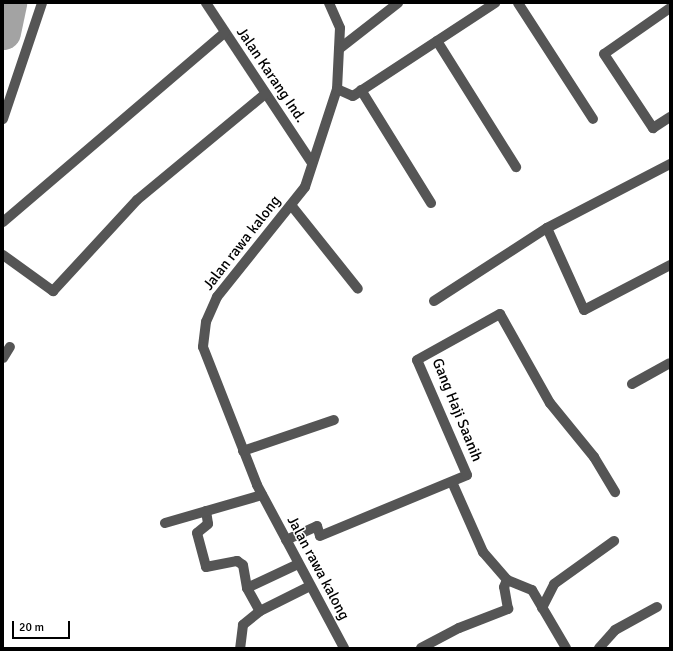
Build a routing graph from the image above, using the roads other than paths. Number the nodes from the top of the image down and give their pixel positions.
1 (42, 3) edge
2 (206, 3) edge
3 (329, 3) edge
4 (398, 3) edge
5 (495, 3) edge
6 (518, 3) edge
7 (670, 8) edge
8 (224, 32) junction
9 (437, 41) junction
10 (339, 49) junction
11 (337, 89) junction
12 (361, 90) junction
13 (265, 94) junction
14 (670, 117) edge
15 (3, 119) edge
16 (593, 119) dead end
17 (312, 163) junction
18 (670, 164) edge
19 (516, 167) dead end
20 (431, 203) dead end
21 (291, 206) junction
22 (3, 222) edge
23 (547, 228) junction
24 (3, 255) edge
25 (670, 265) edge
26 (358, 289) dead end
27 (434, 301) dead end
28 (10, 347) dead end
29 (3, 358) edge
30 (670, 363) edge
31 (632, 384) dead end
32 (334, 420) dead end
33 (244, 451) junction
34 (452, 482) junction
35 (615, 492) dead end
36 (262, 495) junction
37 (206, 511) junction
38 (165, 523) dead end
39 (286, 540) junction
40 (614, 541) dead end
41 (298, 564) junction
42 (507, 580) junction
43 (310, 586) junction
44 (247, 588) junction
45 (657, 607) dead end
46 (542, 608) junction
47 (260, 611) junction
48 (240, 648) edge
49 (344, 648) edge
50 (421, 648) edge
51 (566, 648) edge
52 (599, 648) edge

1 - 15 street
2 - 8 street, Jalan Karang Ind.
3 - 10 street, Jalan rawa kalong
4 - 10 street
5 - 9 street
6 - 16 street
7 - 14 street
8 - 13 street, Jalan Karang Ind.
8 - 22 street
9 - 12 street
9 - 19 street
10 - 11 street, Jalan rawa kalong
11 - 12 street
11 - 17 street, Jalan rawa kalong
12 - 20 street
13 - 17 street, Jalan Karang Ind.
13 - 24 street
17 - 21 street, Jalan rawa kalong
18 - 23 street
21 - 26 street
21 - 33 street, Jalan rawa kalong
23 - 25 street
23 - 27 street
28 - 29 street
30 - 31 street
32 - 33 street
33 - 36 street, Jalan rawa kalong
34 - 35 street, Gang Haji Saanih
34 - 39 street, Gang Haji Saanih
34 - 42 street
36 - 37 street
36 - 39 street, Jalan rawa kalong
37 - 38 street
37 - 44 street
39 - 41 street, Jalan rawa kalong
40 - 46 street
41 - 43 street, Jalan rawa kalong
41 - 44 street
42 - 46 street
42 - 50 street
43 - 47 street
43 - 49 street, Jalan rawa kalong
44 - 47 street
45 - 52 street
46 - 51 street
47 - 48 street

